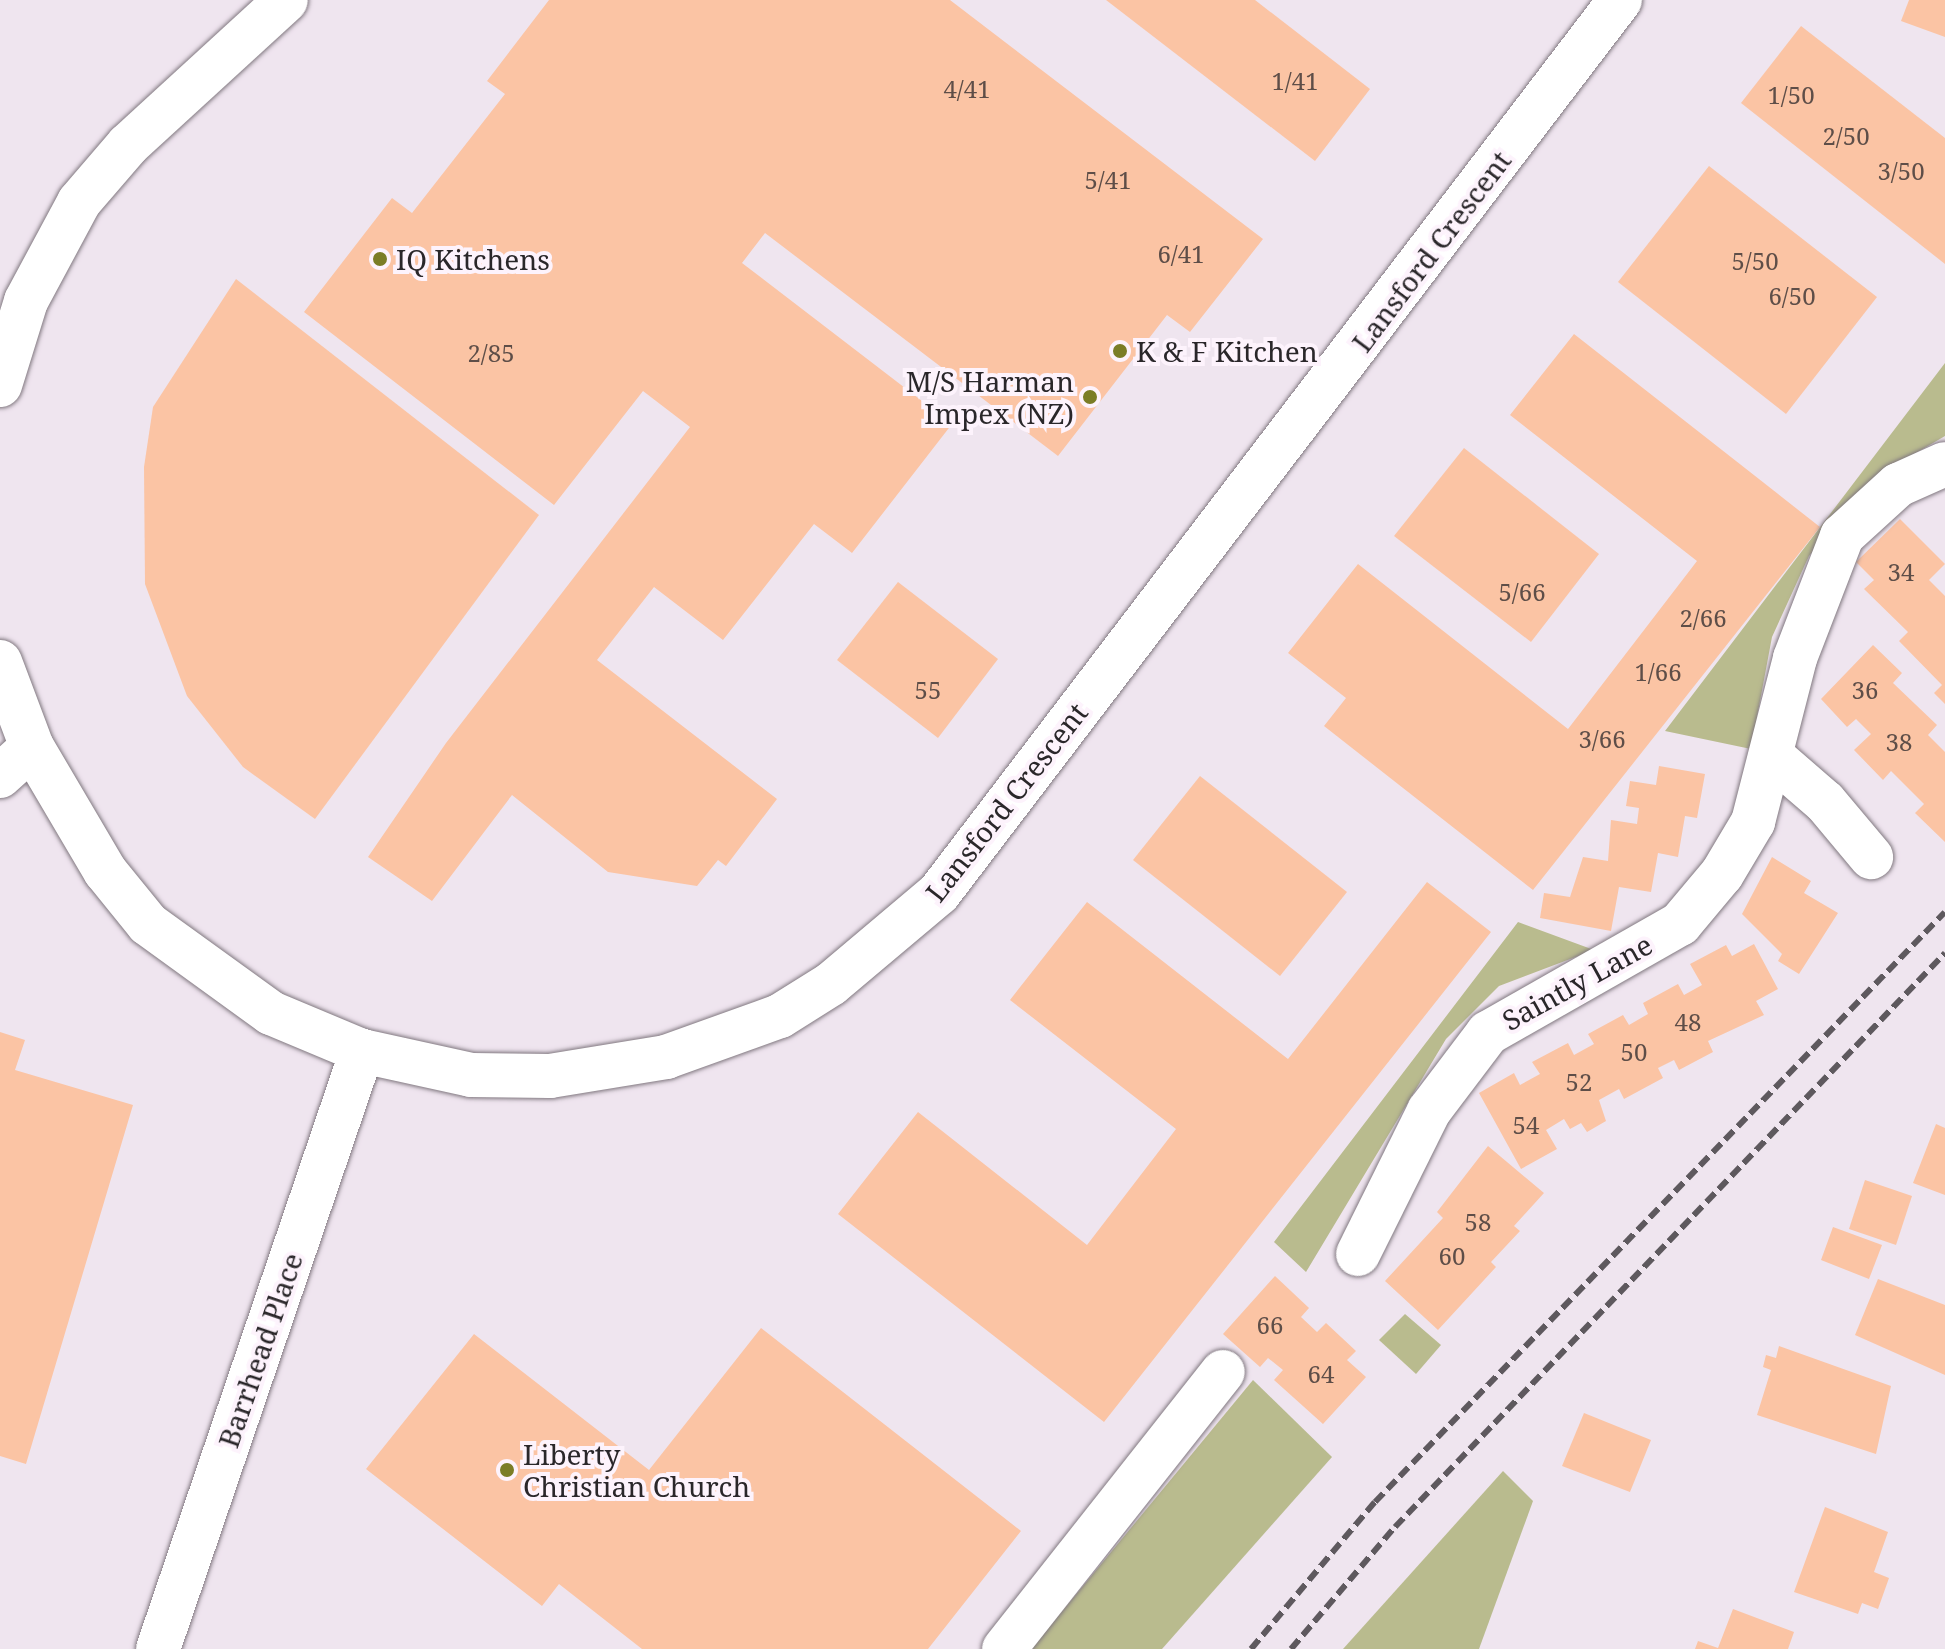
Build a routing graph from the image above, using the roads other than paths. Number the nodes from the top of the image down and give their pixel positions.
1 (286, 0) edge
2 (1620, 0) edge
3 (0, 385) edge
4 (1945, 464) edge
5 (0, 662) edge
6 (32, 747) junction
7 (1774, 758) junction
8 (0, 776) edge
9 (1871, 857) dead end
10 (362, 1051) junction
11 (1358, 1254) dead end
12 (1223, 1372) dead end
13 (158, 1649) edge
14 (1004, 1649) edge

1 - 3 street
2 - 10 street, Lansford Crescent
4 - 7 street, Saintly Lane
5 - 6 street, Lansford Crescent
6 - 8 street
6 - 10 street, Lansford Crescent
7 - 9 street
7 - 11 street, Saintly Lane
10 - 13 street, Barrhead Place
12 - 14 street

